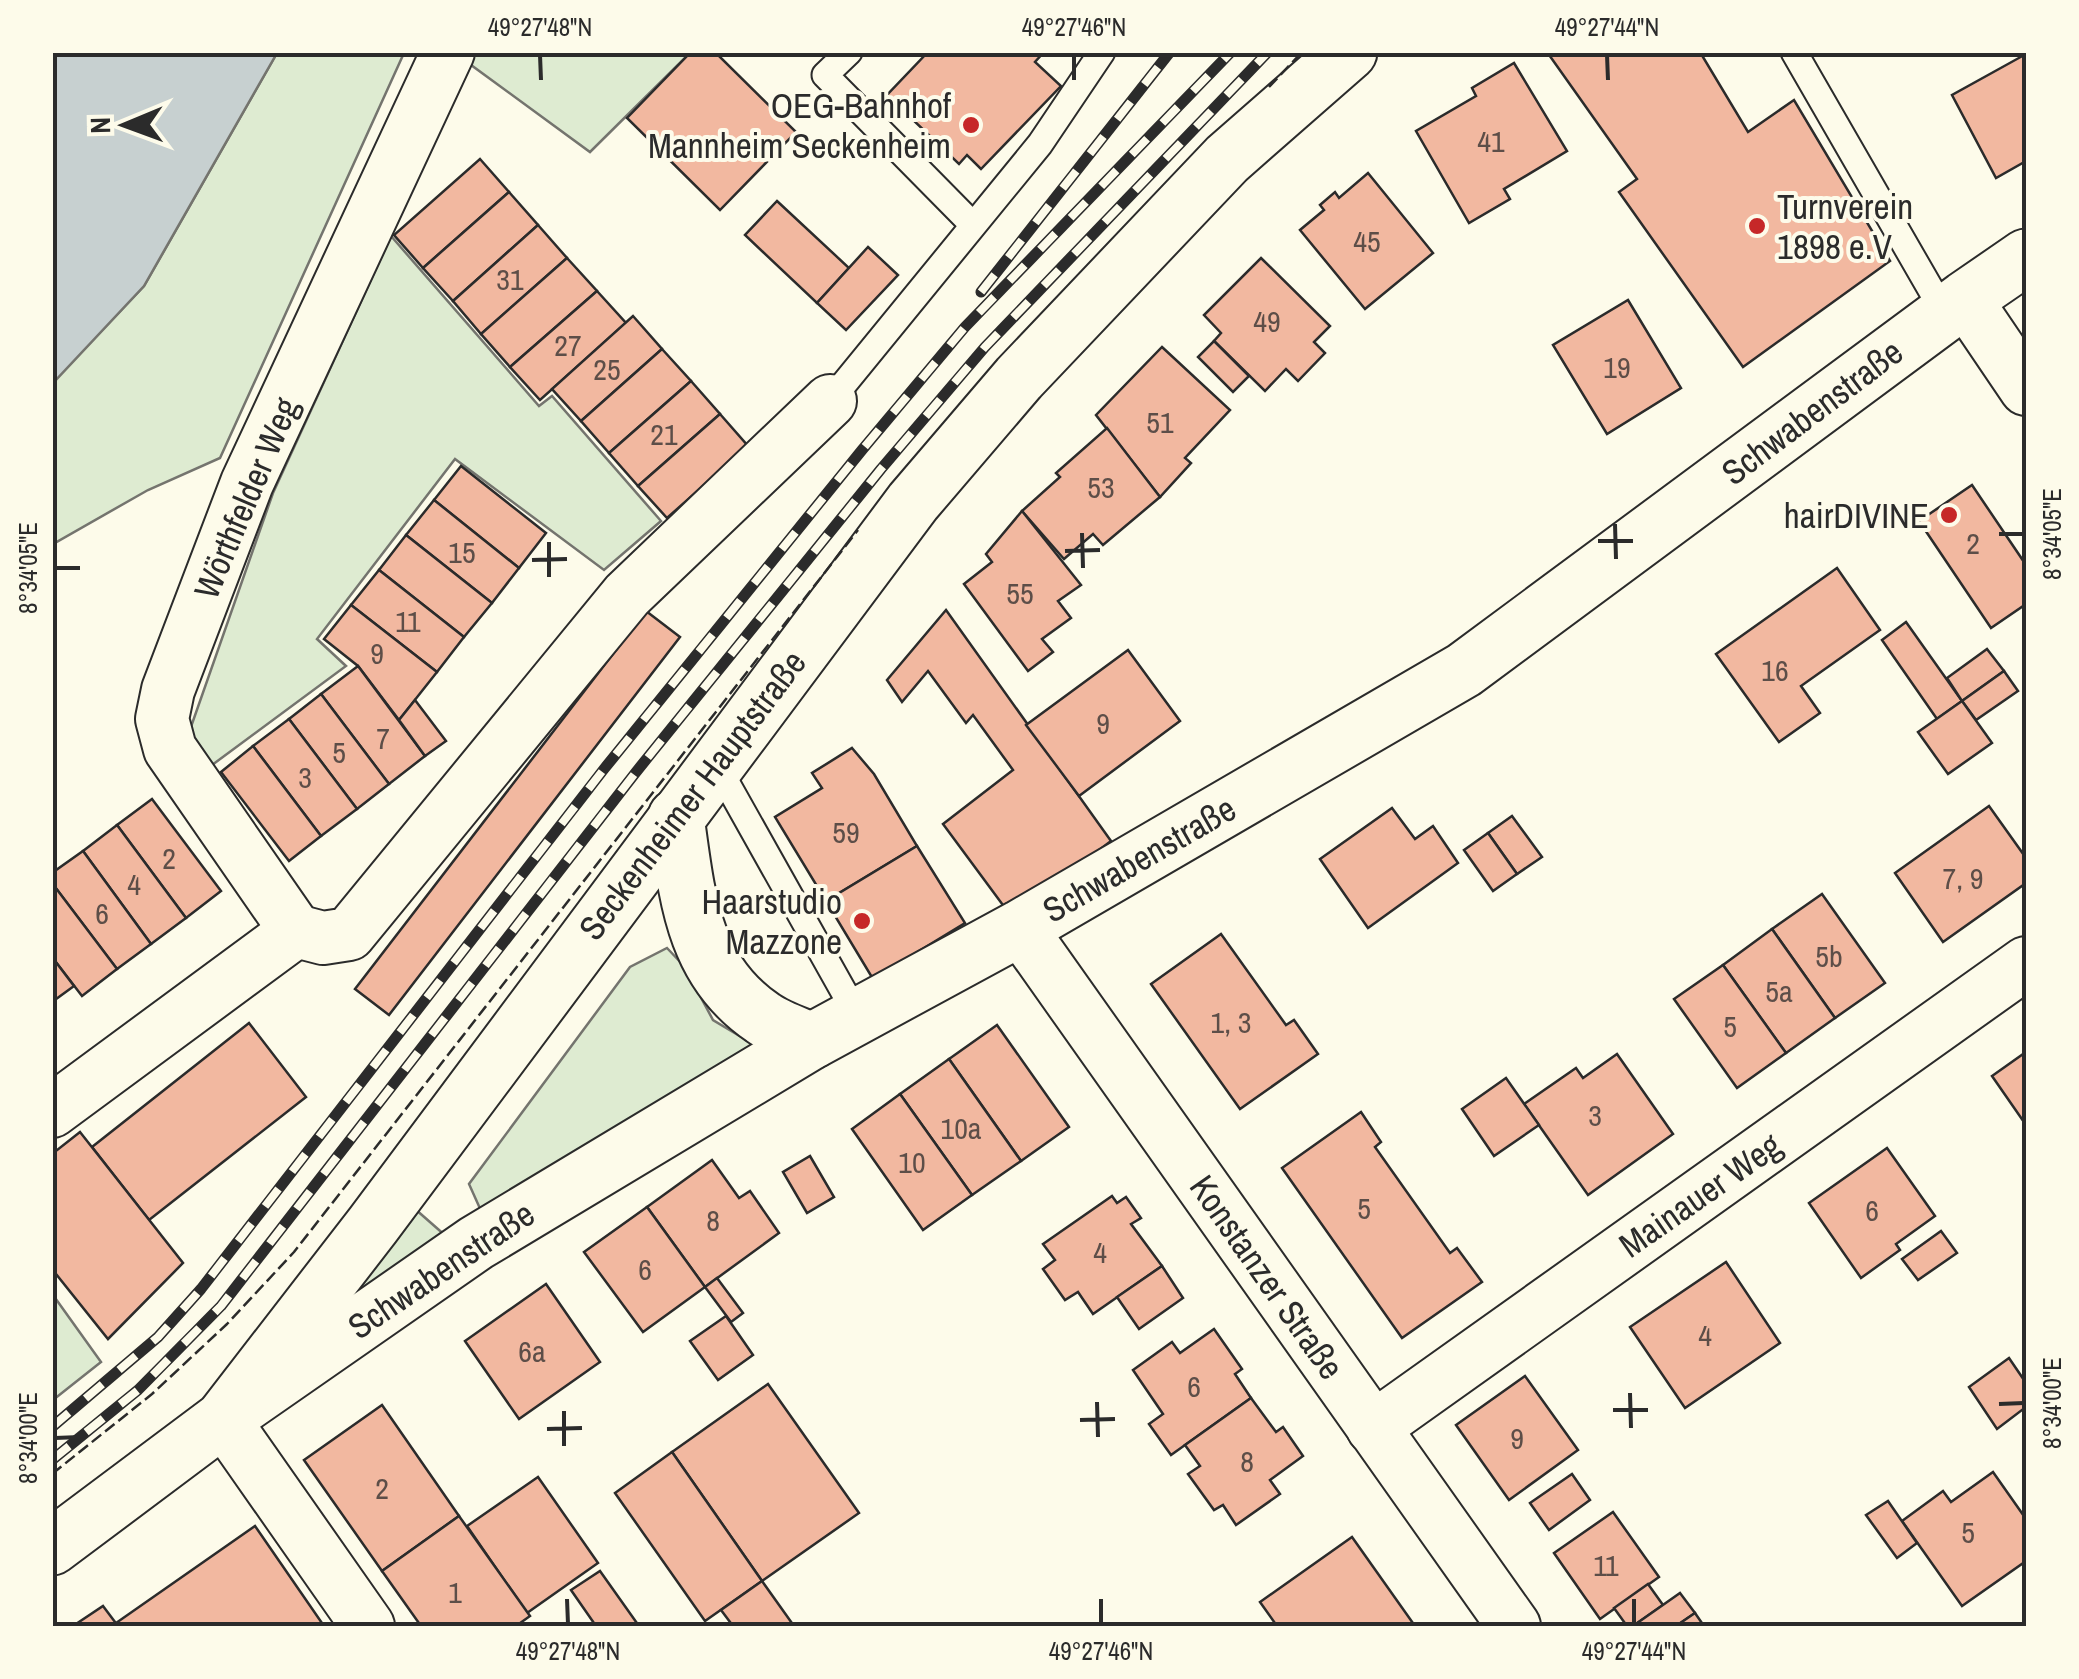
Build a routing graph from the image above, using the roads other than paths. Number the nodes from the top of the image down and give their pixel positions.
1 (448, 52) edge
2 (848, 52) edge
3 (1102, 52) edge
4 (1348, 52) edge
5 (1794, 52) edge
6 (973, 225) junction
7 (2026, 257) edge
8 (1955, 306) junction
9 (2026, 389) edge
10 (830, 401) joint
11 (716, 764) junction
12 (676, 817) junction
13 (1020, 928) junction
14 (296, 931) junction
15 (2026, 963) edge
16 (835, 1029) junction
17 (52, 1112) edge
18 (224, 1420) junction
19 (1373, 1428) junction
20 (52, 1547) edge
21 (368, 1626) edge
22 (1514, 1626) edge

1 - 14 street, Wörthfelder Weg
2 - 6 lane
3 - 6 lane
4 - 11 main road, Seckenheimer Hauptstraße
5 - 8 lane
6 - 10 lane
7 - 8 main road, Schwabenstraße
8 - 9 street
8 - 13 main road, Schwabenstraße
10 - 14 street
11 - 12 main road, Seckenheimer Hauptstraße
11 - 16 lane
12 - 16 main road
12 - 18 main road, Seckenheimer Hauptstraße
13 - 16 main road, Schwabenstraße
13 - 19 street, Konstanzer Straße
14 - 17 street
15 - 19 street, Mainauer Weg
16 - 18 main road, Schwabenstraße
18 - 20 main road, Seckenheimer Hauptstraße
18 - 21 street
19 - 22 street, Konstanzer Straße

